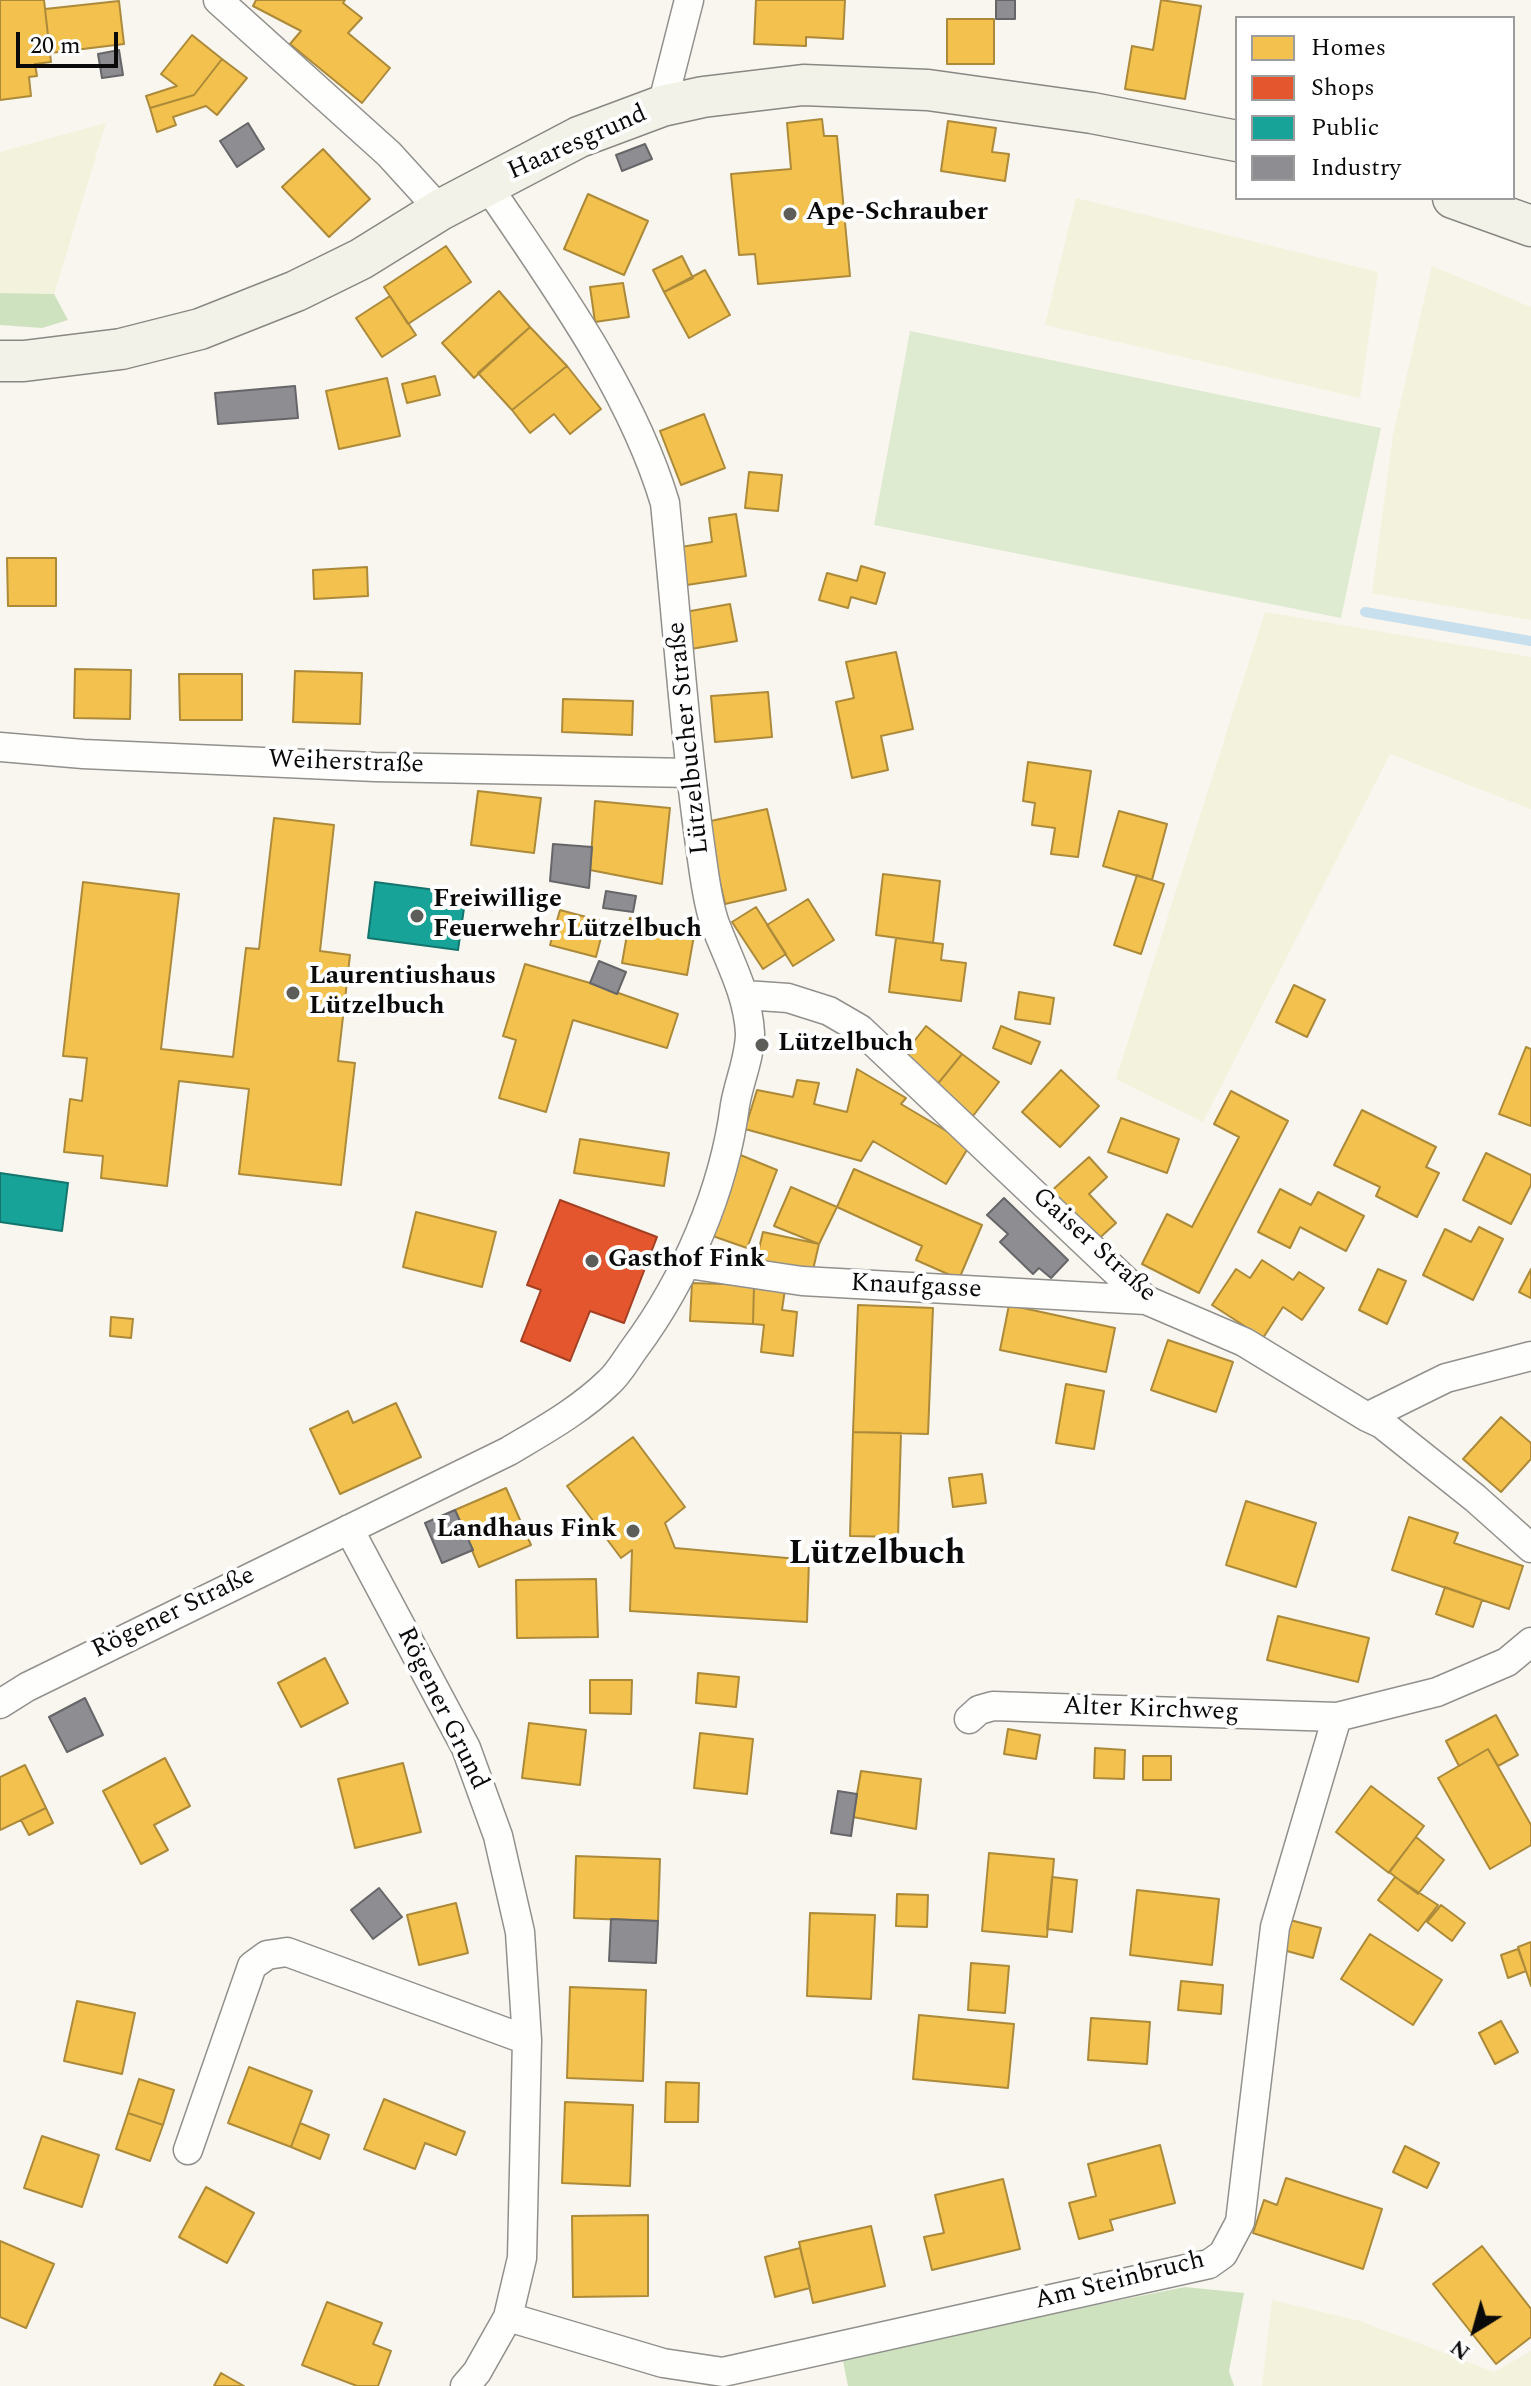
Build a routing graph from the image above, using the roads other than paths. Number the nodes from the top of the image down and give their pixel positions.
1 (218, 0) edge
2 (689, 0) edge
3 (662, 106) junction
4 (1235, 141) edge
5 (487, 185) junction
6 (1459, 200) edge
7 (440, 210) junction
8 (1531, 226) edge
9 (0, 361) edge
10 (0, 747) edge
11 (691, 773) junction
12 (745, 995) junction
13 (688, 1264) junction
14 (1146, 1300) junction
15 (1531, 1356) edge
16 (1367, 1417) junction
17 (349, 1529) junction
18 (1531, 1548) edge
19 (1531, 1642) edge
20 (0, 1704) edge
21 (1337, 1717) junction
22 (969, 1719) dead end
23 (527, 2040) junction
24 (188, 2150) dead end
25 (508, 2317) junction
26 (465, 2386) edge

1 - 7 street
2 - 3 street
3 - 4 street, Haaresgrund
3 - 5 street, Haaresgrund
5 - 7 street, Haaresgrund
5 - 11 street, Lützelbucher Straße
6 - 8 street
7 - 9 street, Haaresgrund
10 - 11 street, Weiherstraße
11 - 12 street, Lützelbucher Straße
12 - 13 street, Lützelbucher Straße
12 - 14 street, Gaiser Straße
13 - 14 street, Knaufgasse
13 - 17 street, Lützelbucher Straße
14 - 16 street, Gaiser Straße
15 - 16 street
16 - 18 street, Gaiser Straße
17 - 20 street, Rögener Straße
17 - 23 street, Rögener Grund
19 - 21 street
21 - 22 street, Alter Kirchweg
21 - 25 street, Am Steinbruch
23 - 24 street
23 - 25 street, Rögener Grund
25 - 26 street, Rögener Grund

